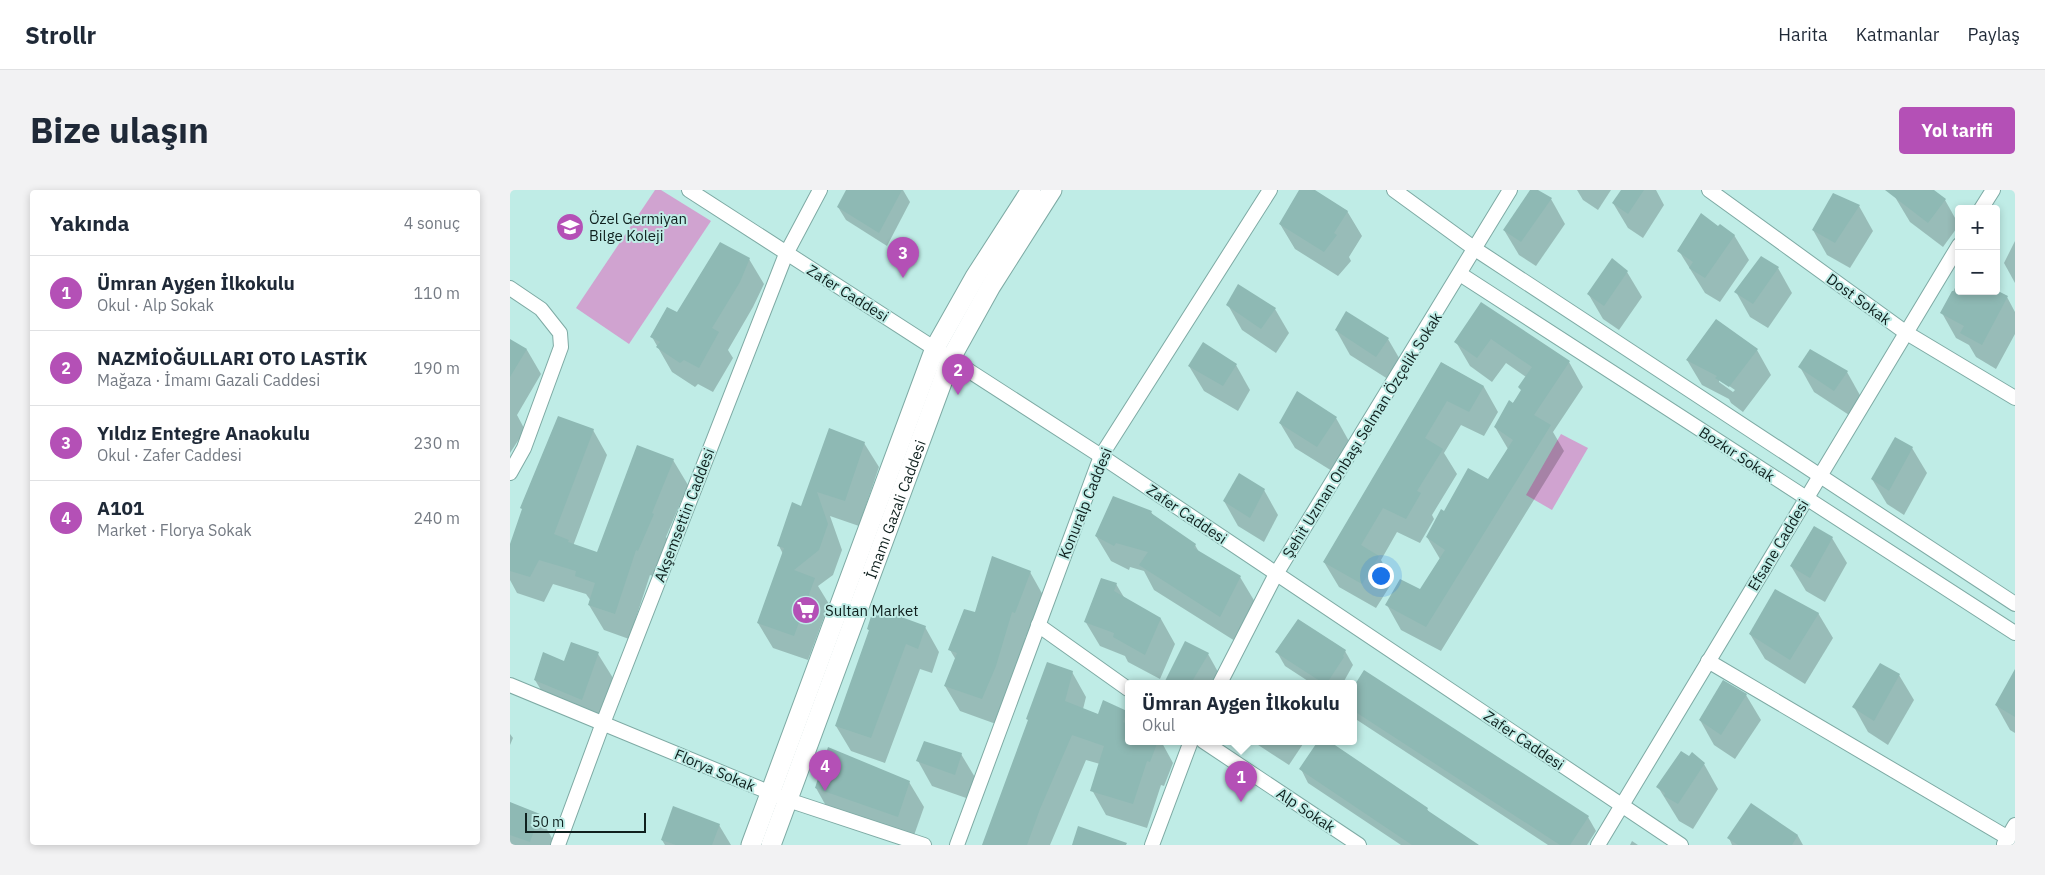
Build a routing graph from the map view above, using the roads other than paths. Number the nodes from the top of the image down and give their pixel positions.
1 (689, 190) edge
2 (820, 190) edge
3 (1030, 190) edge
4 (1052, 190) edge
5 (1270, 190) edge
6 (1394, 190) edge
7 (1510, 190) edge
8 (1709, 190) edge
9 (1721, 190) edge
10 (1993, 190) edge
11 (1984, 205) edge
12 (1736, 210) junction
13 (1475, 249) junction
14 (1956, 250) edge
15 (786, 254) junction
16 (1460, 274) junction
17 (510, 288) edge
18 (1905, 332) junction
19 (935, 348) junction
20 (951, 358) junction
21 (2015, 398) edge
22 (1101, 456) junction
23 (510, 473) edge
24 (1820, 476) junction
25 (1806, 499) junction
26 (1276, 574) junction
27 (2015, 604) edge
28 (1038, 625) junction
29 (2015, 633) edge
30 (1708, 661) junction
31 (1222, 680) edge
32 (510, 685) edge
33 (1125, 687) edge
34 (603, 724) junction
35 (1190, 745) edge
36 (1209, 745) edge
37 (779, 797) junction
38 (1623, 805) junction
39 (2015, 825) edge
40 (2009, 842) edge
41 (558, 845) edge
42 (751, 845) edge
43 (771, 845) edge
44 (924, 845) edge
45 (957, 845) edge
46 (1152, 845) edge
47 (1359, 845) edge
48 (1598, 845) edge
49 (1681, 845) edge

1 - 15 street, Zafer Caddesi
2 - 15 street, Akşemsettin Caddesi
3 - 19 main road, İmamı Gazali Caddesi
4 - 20 main road, İmamı Gazali Caddesi
5 - 22 street, Konuralp Caddesi
6 - 13 street, Bozkır Sokak
7 - 13 street, Şehit Uzman Onbaşı Selman Özçelik Sokak
8 - 12 street, Dost Sokak
9 - 12 street
10 - 11 street
12 - 18 street, Dost Sokak
13 - 16 street, Şehit Uzman Onbaşı Selman Özçelik Sokak
13 - 24 street, Bozkır Sokak
14 - 18 street, Efsane Caddesi
15 - 19 street, Zafer Caddesi
15 - 34 street, Akşemsettin Caddesi
16 - 25 street, Bozkır Sokak
16 - 26 street, Şehit Uzman Onbaşı Selman Özçelik Sokak
17 - 23 street
18 - 21 street, Dost Sokak
18 - 24 street, Efsane Caddesi
19 - 20 street, Zafer Caddesi
19 - 37 main road, İmamı Gazali Caddesi
20 - 22 street, Zafer Caddesi
20 - 37 main road, İmamı Gazali Caddesi
22 - 26 street, Zafer Caddesi
22 - 28 street, Konuralp Caddesi
24 - 25 street, Efsane Caddesi
24 - 27 street, Bozkır Sokak
25 - 29 street, Bozkır Sokak
25 - 30 street, Efsane Caddesi
26 - 31 street, Şehit Uzman Onbaşı Selman Özçelik Sokak
26 - 38 street, Zafer Caddesi
28 - 33 street
28 - 45 street, Konuralp Caddesi
30 - 38 street, Efsane Caddesi
30 - 40 street
32 - 34 street, Florya Sokak
34 - 37 street, Florya Sokak
34 - 41 street, Akşemsettin Caddesi
35 - 46 street
36 - 47 street, Alp Sokak
37 - 42 main road, İmamı Gazali Caddesi
37 - 43 main road, İmamı Gazali Caddesi
37 - 44 street, Florya Sokak
38 - 48 street, Efsane Caddesi
38 - 49 street, Zafer Caddesi
39 - 40 street

